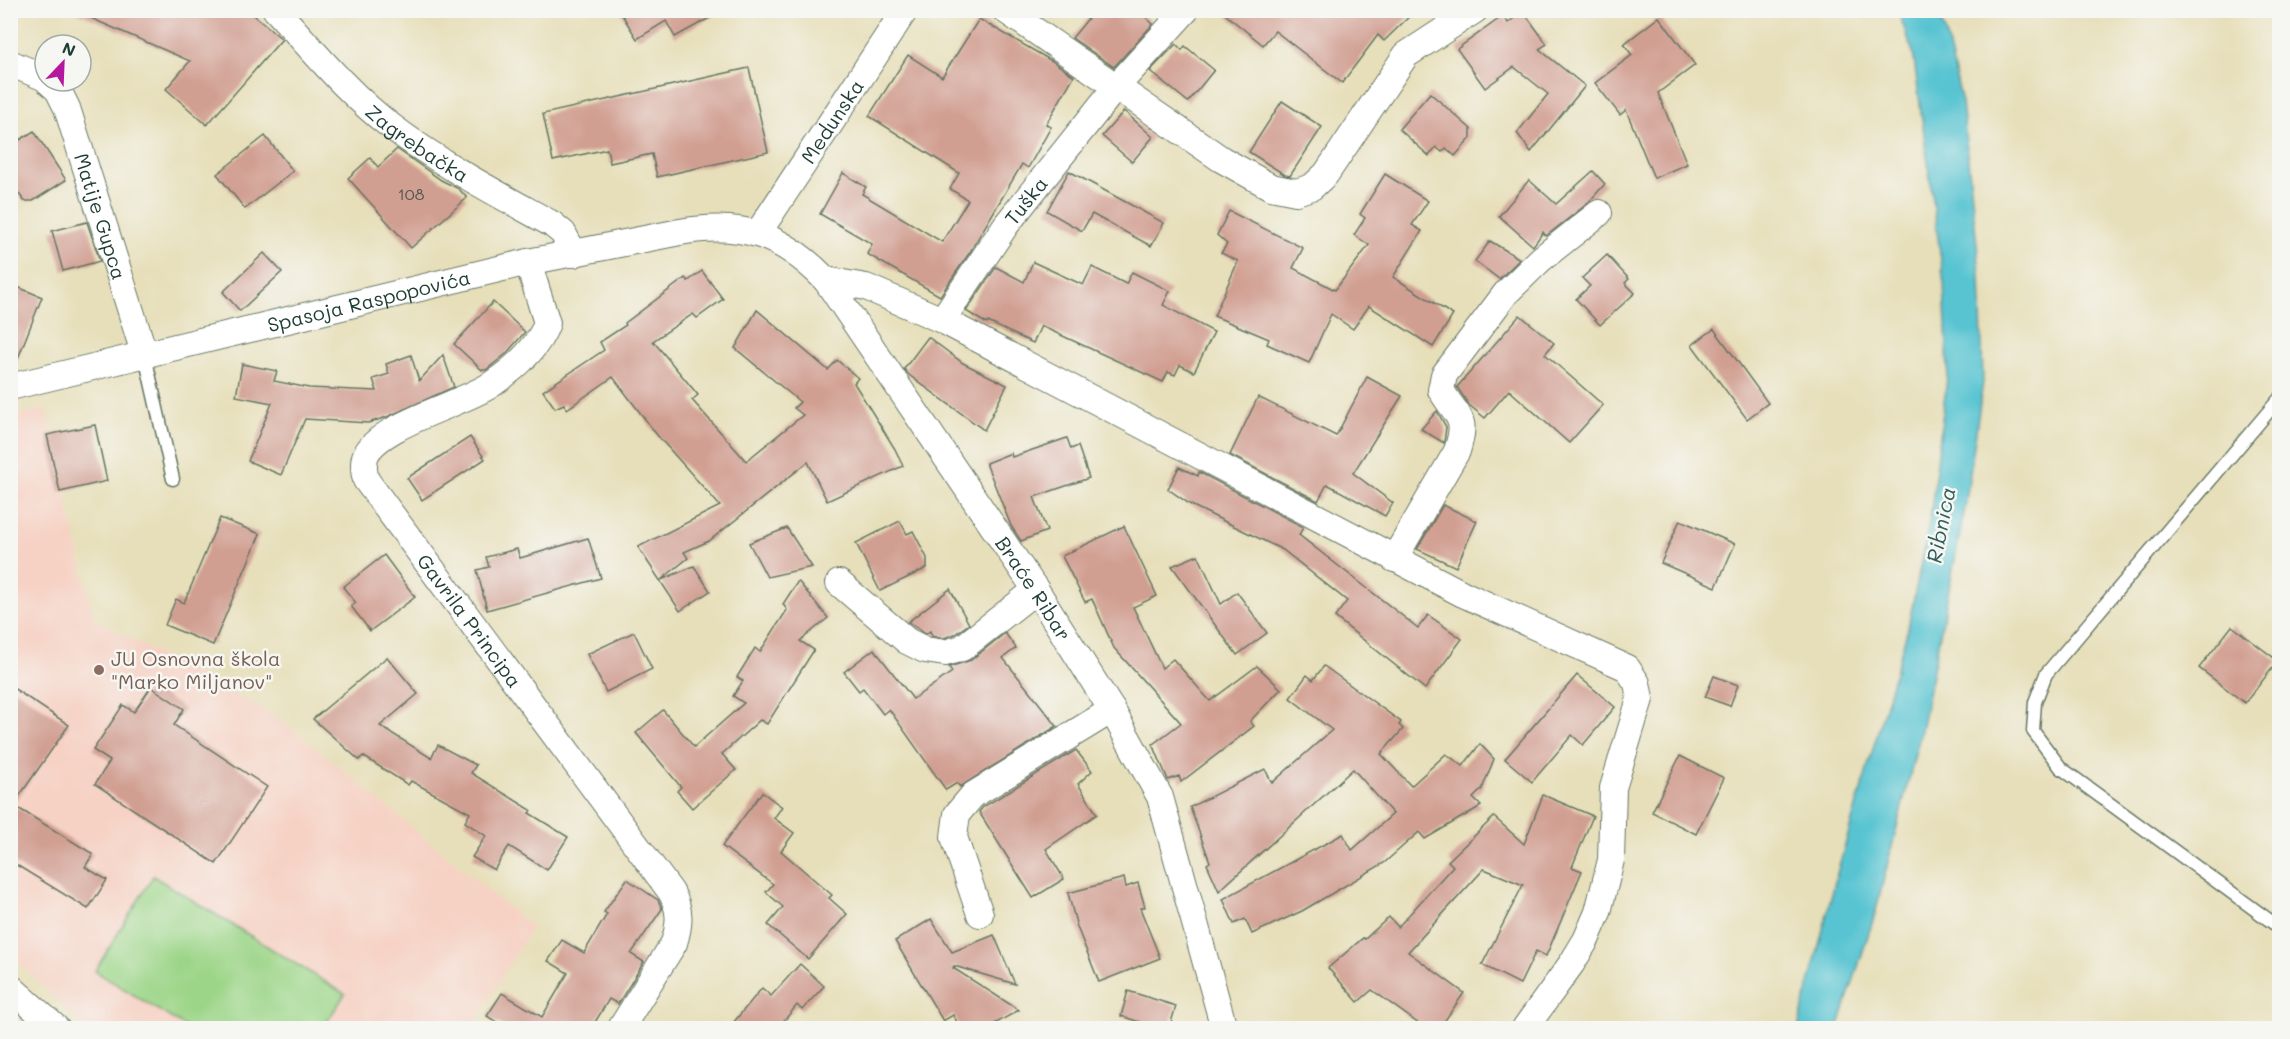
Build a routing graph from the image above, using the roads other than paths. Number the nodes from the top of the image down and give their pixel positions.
1 (276, 10) edge
2 (905, 10) edge
3 (1005, 10) edge
4 (1186, 10) edge
5 (1475, 10) edge
6 (10, 63) edge
7 (33, 74) edge
8 (1115, 88) junction
9 (60, 93) edge
10 (1599, 213) dead end
11 (729, 229) joint
12 (758, 233) junction
13 (574, 254) junction
14 (528, 262) junction
15 (826, 280) junction
16 (942, 320) junction
17 (145, 356) junction
18 (10, 387) edge
19 (2280, 398) edge
20 (173, 479) dead end
21 (1394, 559) junction
22 (839, 583) dead end
23 (1036, 590) junction
24 (1112, 710) junction
25 (980, 914) dead end
26 (2280, 928) edge
27 (13, 997) edge
28 (56, 1029) edge
29 (621, 1029) edge
30 (1224, 1029) edge
31 (1525, 1029) edge

1 - 13 street, Zagrebačka
2 - 12 street, Medunska
3 - 8 street
4 - 8 street, Tuška
5 - 8 street
6 - 7 street, Matije Gupca
8 - 16 street, Tuška
9 - 17 street, Matije Gupca
10 - 21 street
11 - 12 street, Braće Ribar
11 - 13 street, Spasoja Raspopovića
12 - 15 street, Braće Ribar
13 - 14 street, Spasoja Raspopovića
14 - 17 street, Spasoja Raspopovića
14 - 29 street, Gavrila Principa
15 - 16 street
15 - 23 street, Braće Ribar
16 - 21 street
17 - 18 street, Spasoja Raspopovića
17 - 20 lane
19 - 26 lane
21 - 31 street
22 - 23 street
23 - 24 street, Braće Ribar
24 - 25 street
24 - 30 street, Braće Ribar
27 - 28 street

